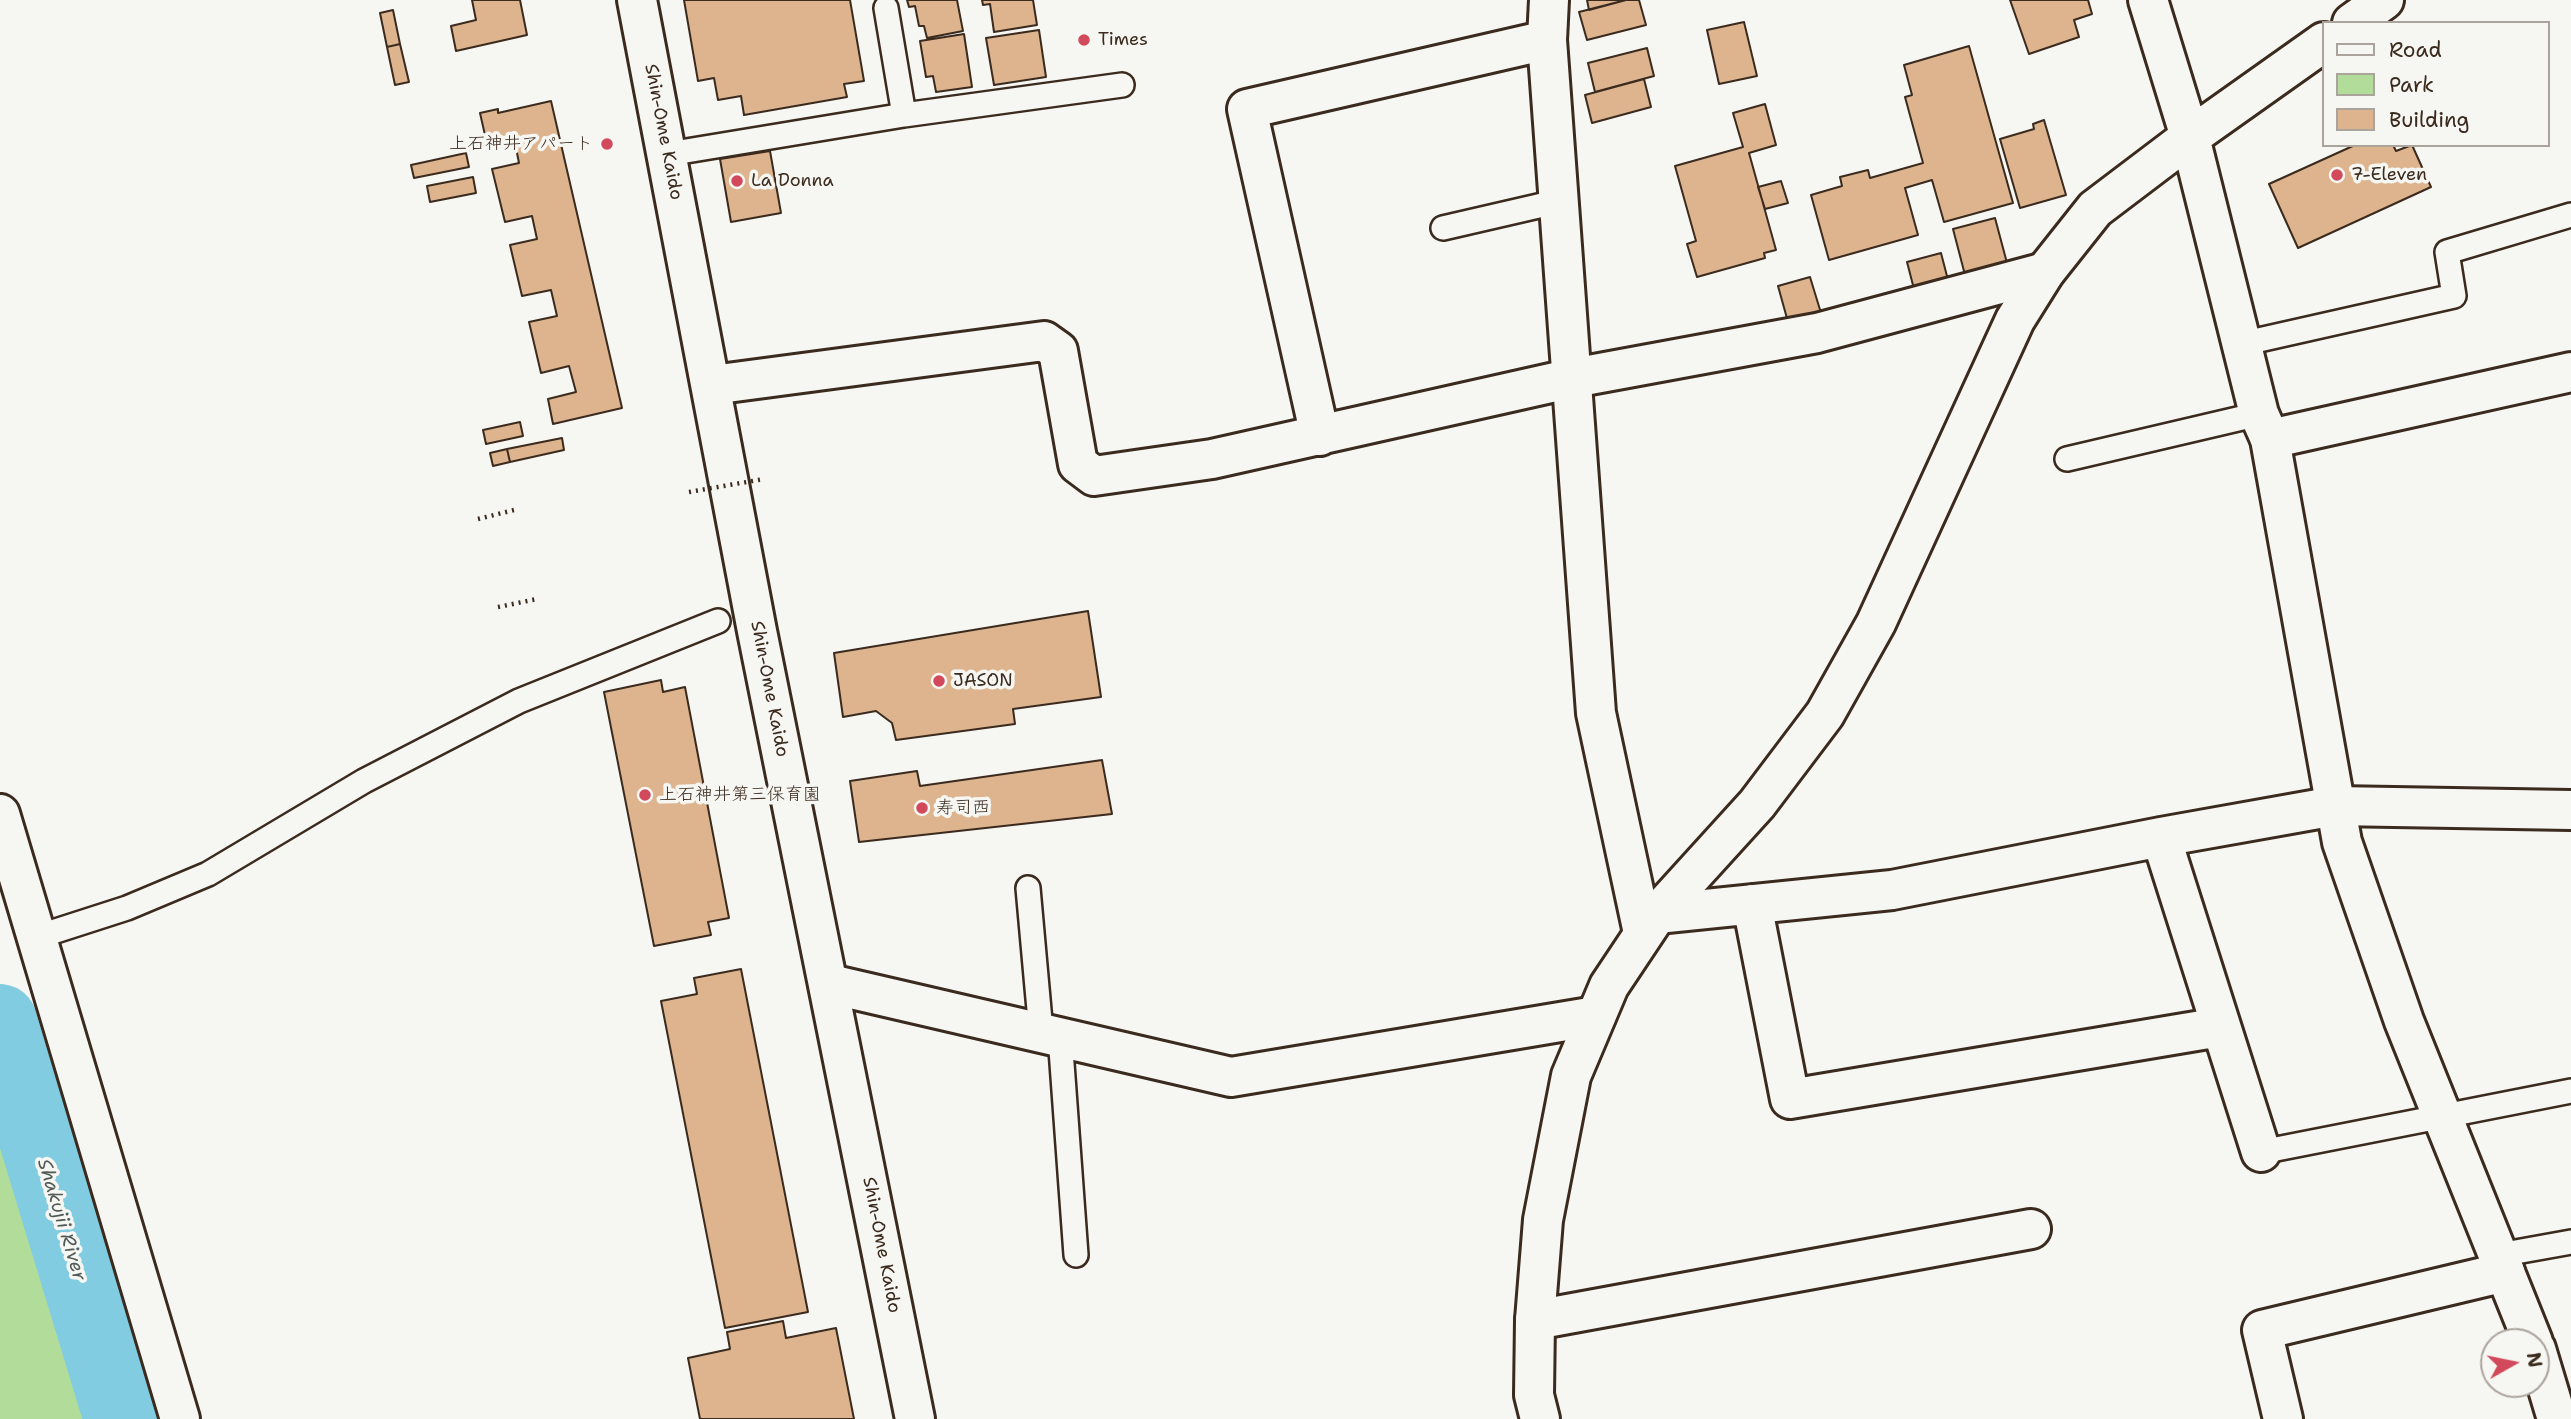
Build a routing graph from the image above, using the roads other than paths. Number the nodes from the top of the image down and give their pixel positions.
1 (637, 0) edge
2 (1549, 0) edge
3 (2148, 0) edge
4 (2384, 0) edge
5 (886, 8) dead end
6 (2355, 21) edge
7 (1547, 40) junction
8 (2322, 43) edge
9 (1122, 85) dead end
10 (904, 115) junction
11 (2190, 137) junction
12 (668, 155) junction
13 (1560, 201) junction
14 (2571, 215) edge
15 (1443, 228) dead end
16 (2045, 272) junction
17 (2241, 344) junction
18 (2571, 372) edge
19 (1573, 378) junction
20 (712, 385) junction
21 (2264, 426) junction
22 (1320, 436) junction
23 (2067, 459) dead end
24 (718, 621) dead end
25 (2334, 806) junction
26 (2571, 810) edge
27 (0, 814) edge
28 (2161, 837) junction
29 (1028, 888) dead end
30 (1752, 904) junction
31 (1650, 924) junction
32 (37, 937) junction
33 (830, 984) junction
34 (1596, 1016) junction
35 (2220, 1027) junction
36 (1050, 1034) junction
37 (2571, 1091) edge
38 (2443, 1115) junction
39 (2261, 1152) joint
40 (2031, 1229) dead end
41 (2571, 1242) edge
42 (1076, 1255) dead end
43 (2502, 1263) junction
44 (1535, 1320) junction
45 (2528, 1328) edge
46 (2550, 1396) edge
47 (180, 1419) edge
48 (915, 1419) edge
49 (1540, 1419) edge
50 (2283, 1419) edge
51 (2557, 1419) edge

1 - 12 street, Shin-Ome Kaido
2 - 7 street
3 - 11 street
4 - 6 street
5 - 10 lane
7 - 13 street
7 - 22 street
8 - 11 street
9 - 10 lane
10 - 12 lane
11 - 16 street
11 - 17 street
12 - 20 street, Shin-Ome Kaido
13 - 15 lane
13 - 19 street
14 - 17 lane
16 - 19 street
16 - 31 street
17 - 21 street
18 - 21 street
19 - 22 street
19 - 31 street
20 - 22 street
20 - 33 street, Shin-Ome Kaido
21 - 23 lane
21 - 25 street
24 - 32 lane
25 - 26 street
25 - 28 street
25 - 38 street
27 - 32 street
28 - 30 street
28 - 35 street
29 - 36 lane
30 - 31 street
30 - 35 street
31 - 34 street
32 - 47 street
33 - 36 street
33 - 48 street, Shin-Ome Kaido
34 - 36 street
34 - 44 street
35 - 39 street
36 - 42 lane
37 - 38 lane
38 - 39 lane
38 - 43 street
40 - 44 street
41 - 43 lane
43 - 45 street
43 - 50 street
44 - 49 street
46 - 51 street

